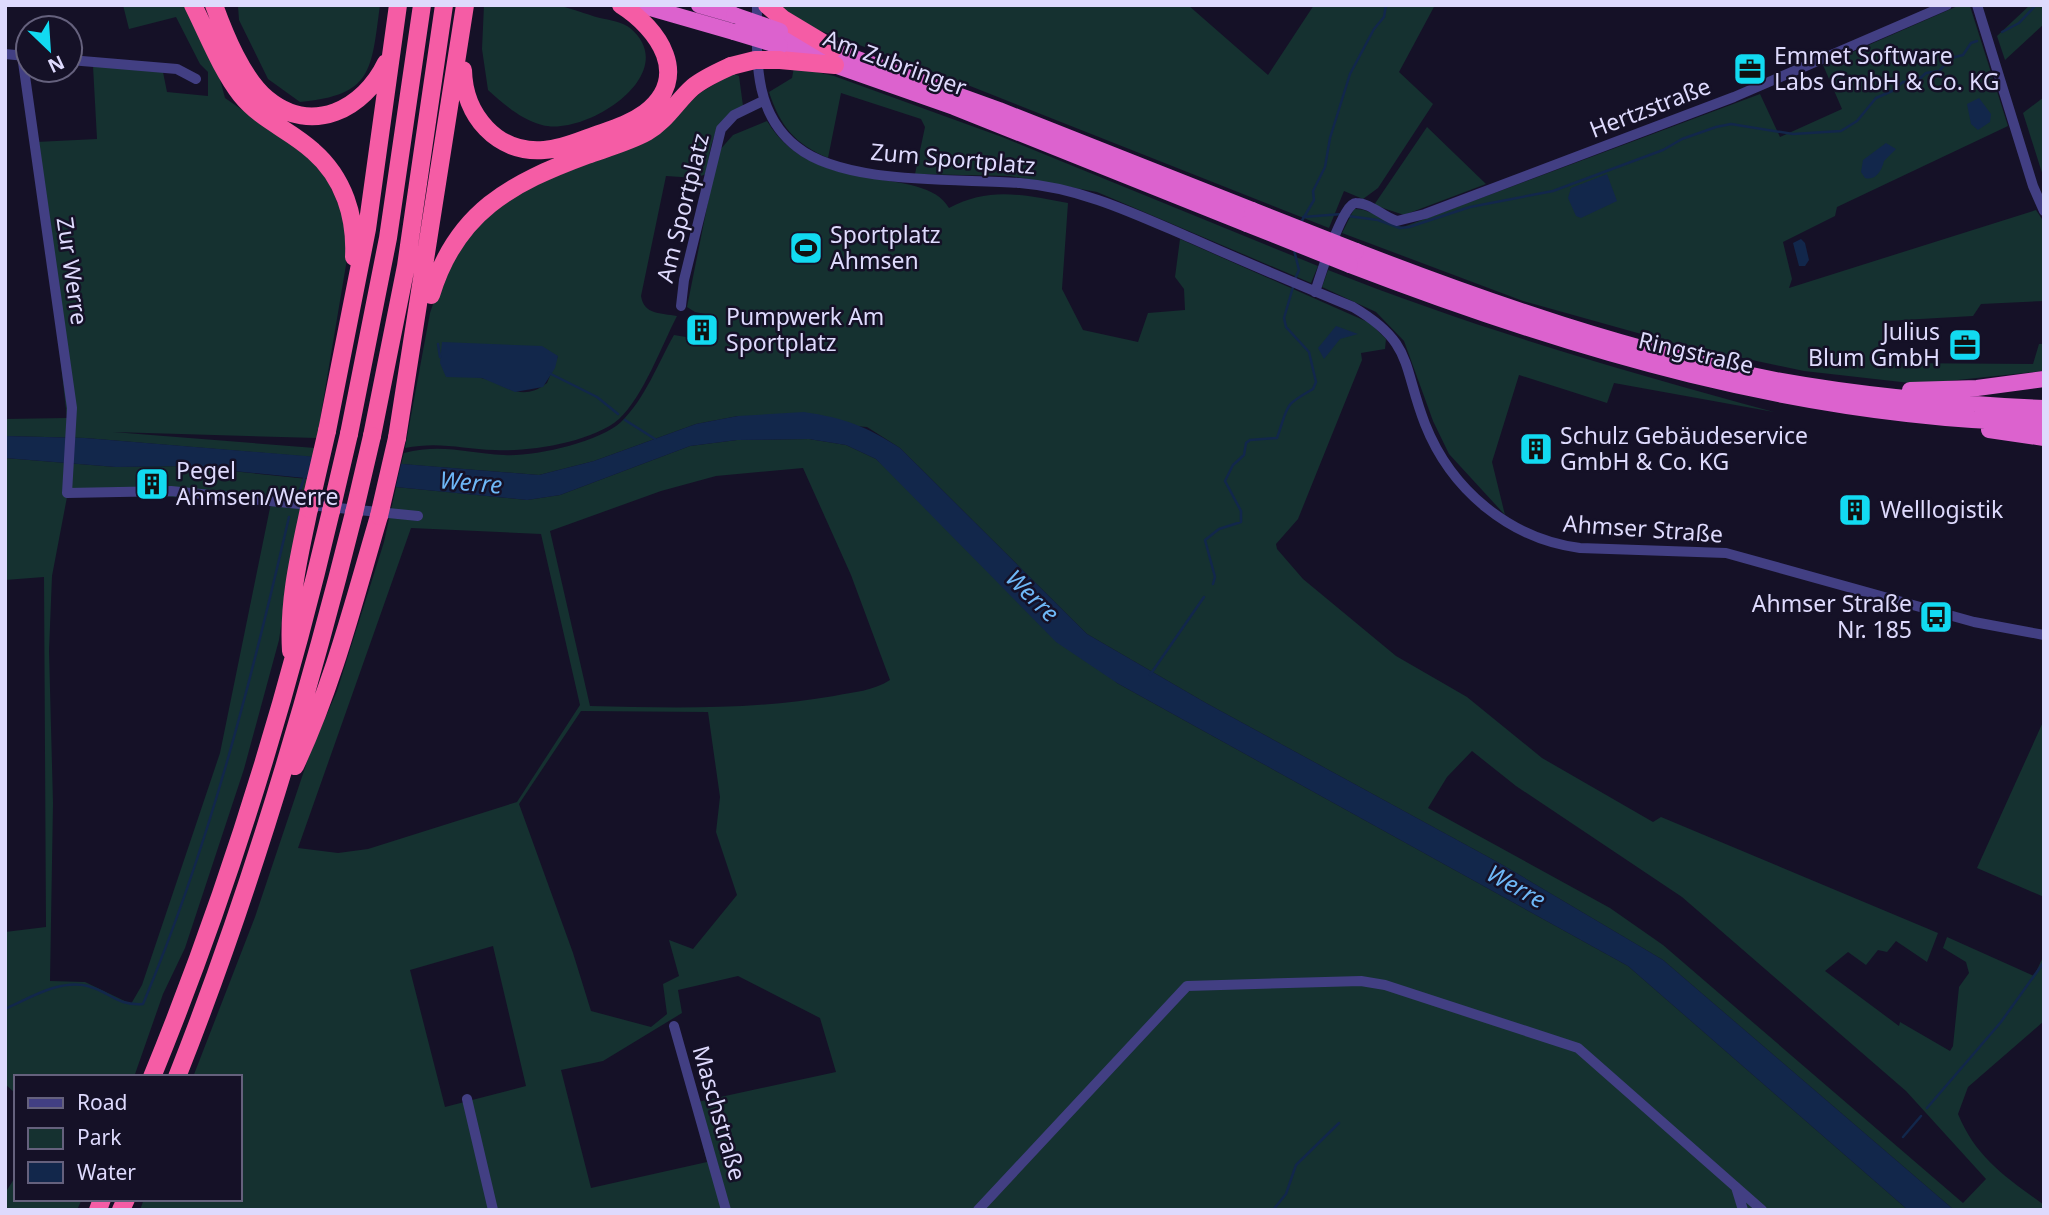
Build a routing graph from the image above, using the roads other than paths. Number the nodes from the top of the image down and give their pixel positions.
1 (193, 5) edge
2 (214, 5) edge
3 (398, 5) edge
4 (422, 5) edge
5 (444, 5) edge
6 (465, 5) edge
7 (621, 5) edge
8 (640, 5) edge
9 (699, 5) edge
10 (757, 5) edge
11 (767, 5) edge
12 (1947, 5) edge
13 (1977, 5) edge
14 (462, 31) junction
15 (781, 39) junction
16 (392, 50) junction
17 (834, 57) junction
18 (84, 61) edge
19 (196, 79) dead end
20 (29, 84) edge
21 (764, 102) junction
22 (1097, 197) joint
23 (2044, 211) edge
24 (1249, 217) junction
25 (1353, 258) junction
26 (1312, 290) junction
27 (355, 296) junction
28 (681, 306) dead end
29 (415, 337) junction
30 (2044, 379) edge
31 (1829, 388) junction
32 (2044, 408) edge
33 (1923, 416) junction
34 (2044, 423) edge
35 (2044, 438) edge
36 (418, 516) dead end
37 (2044, 635) edge
38 (292, 662) junction
39 (267, 826) junction
40 (674, 1026) dead end
41 (153, 1075) edge
42 (178, 1075) edge
43 (467, 1099) dead end
44 (1736, 1185) junction
45 (493, 1210) edge
46 (726, 1210) edge
47 (978, 1210) edge
48 (1743, 1210) edge
49 (1762, 1210) edge

1 - 27 highway
2 - 16 highway
3 - 16 highway
4 - 38 highway, bridge
5 - 39 highway, bridge
6 - 14 highway
7 - 14 highway
8 - 15 highway, bridge
9 - 15 highway, bridge
10 - 21 street, Zum Sportplatz
11 - 15 highway
12 - 26 street, Hertzstraße
13 - 23 street
14 - 29 highway
15 - 17 highway
15 - 17 highway
15 - 29 highway, bridge
16 - 27 highway
17 - 24 highway, Am Zubringer
17 - 24 highway, Am Zubringer
18 - 19 street
20 - 36 street, Zur Werre
21 - 22 street, Zum Sportplatz
21 - 28 street, Am Sportplatz
22 - 26 street, Ahmser Straße
24 - 25 highway, bridge
25 - 31 highway, Ringstraße
25 - 33 highway, Ringstraße
26 - 37 street, Ahmser Straße
27 - 38 highway, bridge
29 - 39 highway, bridge
30 - 31 highway
31 - 32 highway, Ringstraße
33 - 34 highway, Ringstraße
33 - 35 highway
38 - 41 highway
39 - 42 highway
40 - 46 street, Maschstraße
43 - 45 street
44 - 47 street
44 - 48 street
44 - 49 street

